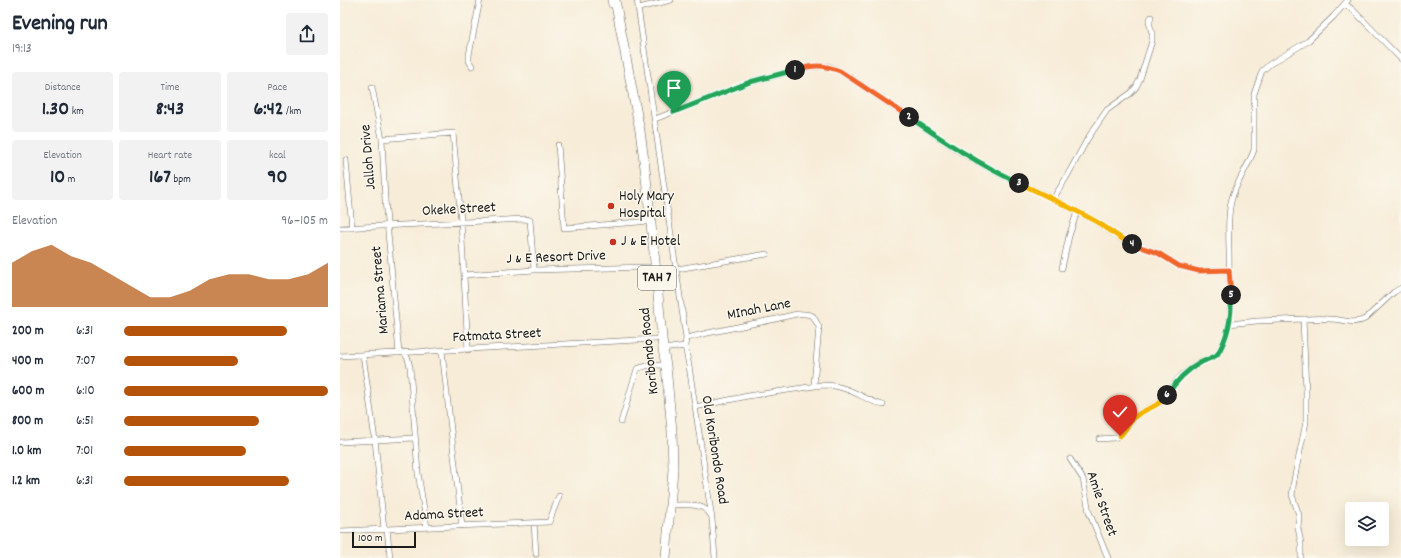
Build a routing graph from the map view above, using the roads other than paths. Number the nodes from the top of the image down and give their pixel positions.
1 (480, 0) edge
2 (637, 0) edge
3 (671, 0) edge
4 (614, 1) edge
5 (1346, 2) edge
6 (639, 8) junction
7 (1151, 17) dead end
8 (1401, 58) edge
9 (472, 66) dead end
10 (372, 87) dead end
11 (654, 119) junction
12 (382, 139) junction
13 (558, 145) dead end
14 (346, 160) dead end
15 (1053, 199) junction
16 (1077, 212) junction
17 (461, 221) junction
18 (651, 221) junction
19 (388, 226) junction
20 (340, 228) edge
21 (352, 228) junction
22 (767, 254) dead end
23 (649, 267) dead end
24 (1062, 268) dead end
25 (677, 269) junction
26 (534, 270) junction
27 (1229, 270) junction
28 (464, 275) junction
29 (1401, 288) edge
30 (1303, 319) junction
31 (1229, 324) junction
32 (686, 338) junction
33 (656, 339) dead end
34 (685, 346) junction
35 (663, 349) junction
36 (468, 350) junction
37 (442, 351) junction
38 (401, 353) junction
39 (362, 355) junction
40 (340, 356) edge
41 (666, 366) junction
42 (814, 385) junction
43 (883, 405) dead end
44 (695, 407) junction
45 (621, 422) dead end
46 (414, 438) junction
47 (1099, 439) dead end
48 (375, 440) junction
49 (340, 442) edge
50 (1070, 459) dead end
51 (559, 496) dead end
52 (671, 505) junction
53 (712, 519) junction
54 (534, 523) junction
55 (462, 526) junction
56 (427, 527) junction
57 (386, 529) junction
58 (340, 531) edge
59 (536, 554) dead end
60 (390, 558) edge
61 (666, 558) edge
62 (715, 558) edge
63 (1108, 558) edge
64 (1301, 558) edge

1 - 9 street
2 - 6 street, Old Koribondo Road
3 - 6 street
4 - 18 highway, Koribondo Road / TAH 7
5 - 8 street
5 - 27 street
6 - 11 street, Old Koribondo Road
7 - 15 street
10 - 12 street, Jalloh Drive
11 - 15 street
11 - 25 street, Old Koribondo Road
12 - 17 street
12 - 19 street, Jalloh Drive
13 - 18 street
14 - 21 street
15 - 16 street
16 - 24 street
16 - 27 street
17 - 19 street, Okeke Street
17 - 26 street, Okeke Street
17 - 28 street
18 - 35 highway, Koribondo Road / TAH 7
19 - 21 street, Okeke Street
19 - 38 street, Mariama Street
20 - 21 street, Okeke Street
22 - 25 street
23 - 26 street, J & E Resort Drive
25 - 32 street, Old Koribondo Road
26 - 28 street, J & E Resort Drive
27 - 31 street
28 - 36 street
29 - 30 street
30 - 31 street
30 - 64 street
31 - 47 street
32 - 34 street, Old Koribondo Road
32 - 42 street, MInah Lane
33 - 36 street, Fatmata Street
34 - 35 street
34 - 44 street, Old Koribondo Road
35 - 41 highway, Koribondo Road / TAH 7
36 - 37 street, Fatmata Street
37 - 38 street, Fatmata Street
37 - 55 street
38 - 39 street, Fatmata Street
38 - 46 street, Mariama Street
39 - 40 street, Fatmata Street
39 - 48 street
41 - 45 street
41 - 52 highway, Koribondo Road / TAH 7
42 - 43 street
42 - 44 street
44 - 53 street, Old Koribondo Road
46 - 48 street
46 - 56 street, Mariama Street
48 - 49 street
48 - 57 street
50 - 63 street, Amie Street
51 - 54 street, Adama Street
52 - 53 street
52 - 61 highway, Koribondo Road / TAH 7
53 - 62 street, Old Koribondo Road
54 - 55 street, Adama Street
54 - 59 street
55 - 56 street, Adama Street
56 - 57 street, Adama Street
57 - 58 street, Adama Street
57 - 60 street

